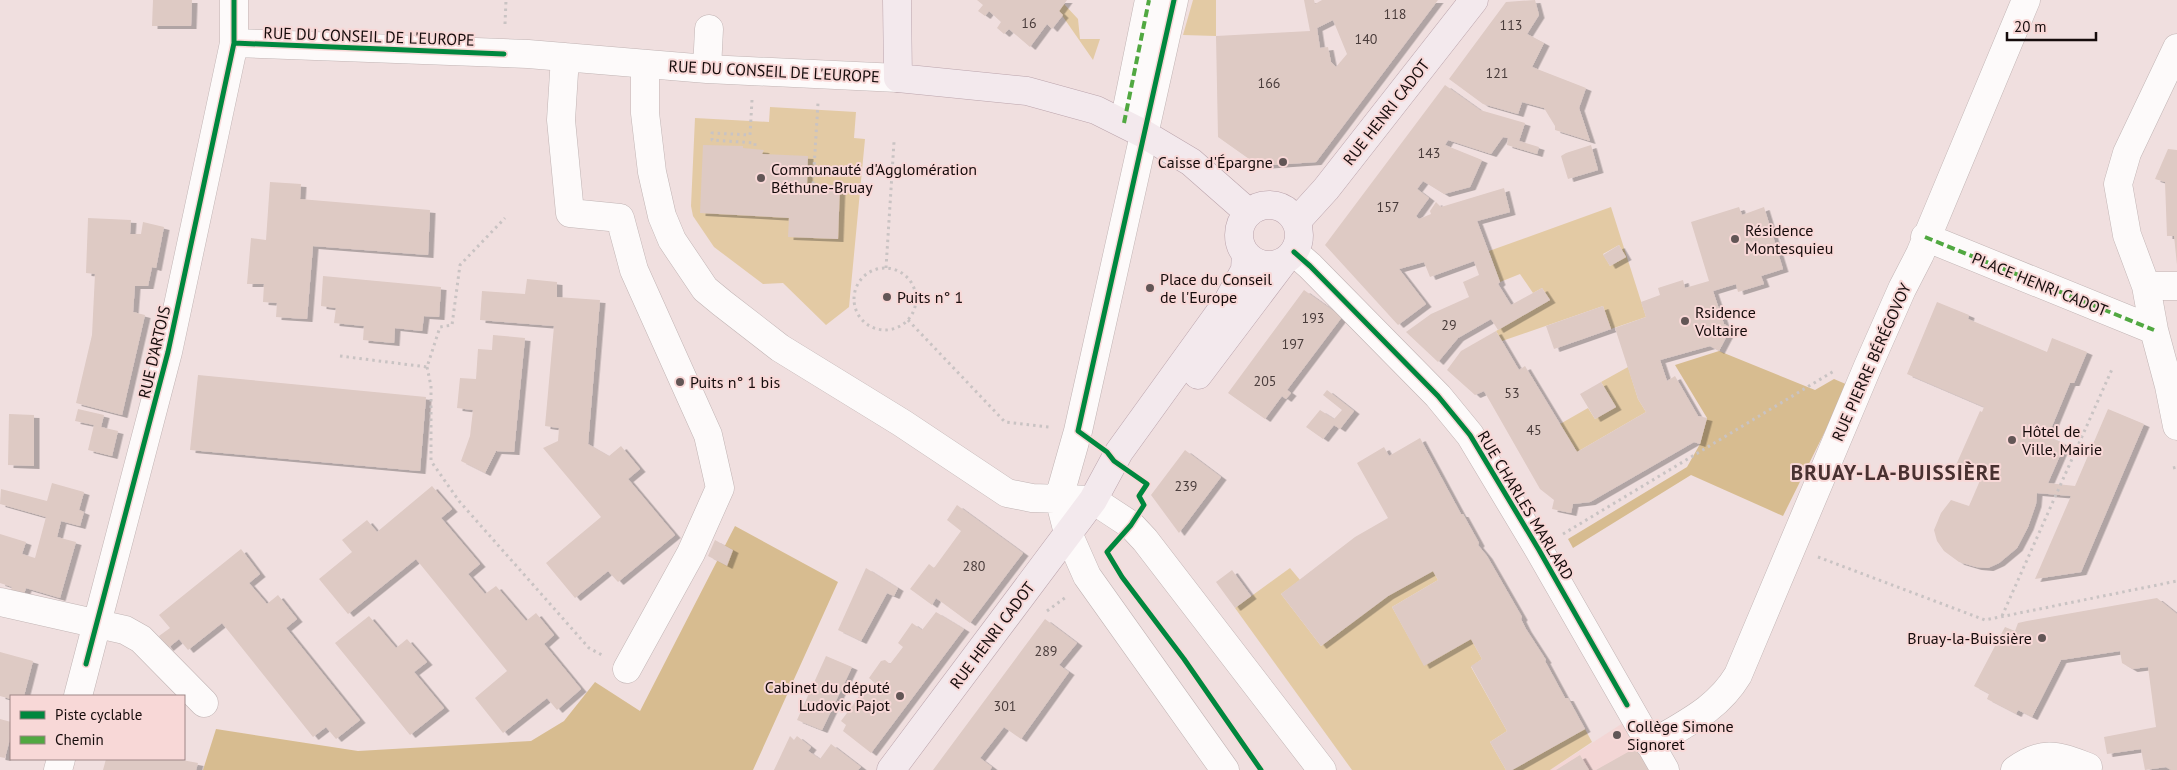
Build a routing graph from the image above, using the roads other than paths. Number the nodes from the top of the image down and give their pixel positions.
1 (234, 0) edge
2 (898, 0) edge
3 (1149, 0) edge
4 (1174, 0) edge
5 (1474, 0) edge
6 (2026, 0) edge
7 (710, 29) dead end
8 (234, 43) junction
9 (2177, 48) edge
10 (565, 57) junction
11 (646, 64) junction
12 (707, 69) junction
13 (898, 78) junction
14 (1134, 128) junction
15 (1249, 213) junction
16 (1296, 222) junction
17 (1925, 237) junction
18 (1246, 254) junction
19 (1289, 256) junction
20 (2146, 286) junction
21 (2177, 286) edge
22 (2154, 330) junction
23 (2177, 426) edge
24 (1059, 498) junction
25 (1093, 500) junction
26 (1068, 533) junction
27 (0, 602) edge
28 (96, 624) junction
29 (627, 669) road end
30 (78, 695) edge
31 (204, 703) dead end
32 (1650, 745) junction
33 (2088, 767) dead end
34 (891, 770) edge
35 (1225, 770) edge
36 (1322, 770) edge
37 (1665, 770) edge
38 (2016, 770) edge

1 - 8 street, RUE D'ARTOIS
2 - 13 main road
3 - 14 street
4 - 14 street
5 - 16 main road, RUE HENRI CADOT
6 - 17 street, RUE PIERRE BÉRÉGOVOY
7 - 12 street
8 - 10 street, RUE DU CONSEIL DE L'EUROPE
8 - 28 street, RUE D'ARTOIS
9 - 20 street
10 - 11 street, RUE DU CONSEIL DE L'EUROPE
10 - 29 street
11 - 12 street, RUE DU CONSEIL DE L'EUROPE
11 - 24 street
12 - 13 street, RUE DU CONSEIL DE L'EUROPE
13 - 14 main road, RUE DU CONSEIL DE L'EUROPE
14 - 15 main road, RUE DU CONSEIL DE L'EUROPE
14 - 24 street
15 - 16 main road
15 - 18 main road
16 - 19 main road
17 - 22 street, PLACE HENRI CADOT
17 - 32 street, RUE PIERRE BÉRÉGOVOY
18 - 19 main road
18 - 25 main road, RUE HENRI CADOT
19 - 25 main road, RUE HENRI CADOT
19 - 32 street, RUE CHARLES MARLARD
20 - 21 street
20 - 22 street
22 - 23 street
24 - 25 street
24 - 26 street
25 - 26 main road, RUE HENRI CADOT
25 - 36 street
26 - 34 main road, RUE HENRI CADOT
26 - 35 street
27 - 28 street
28 - 30 street, RUE D'ARTOIS
28 - 31 street
32 - 37 street, RUE CHARLES MARLARD
33 - 38 street

